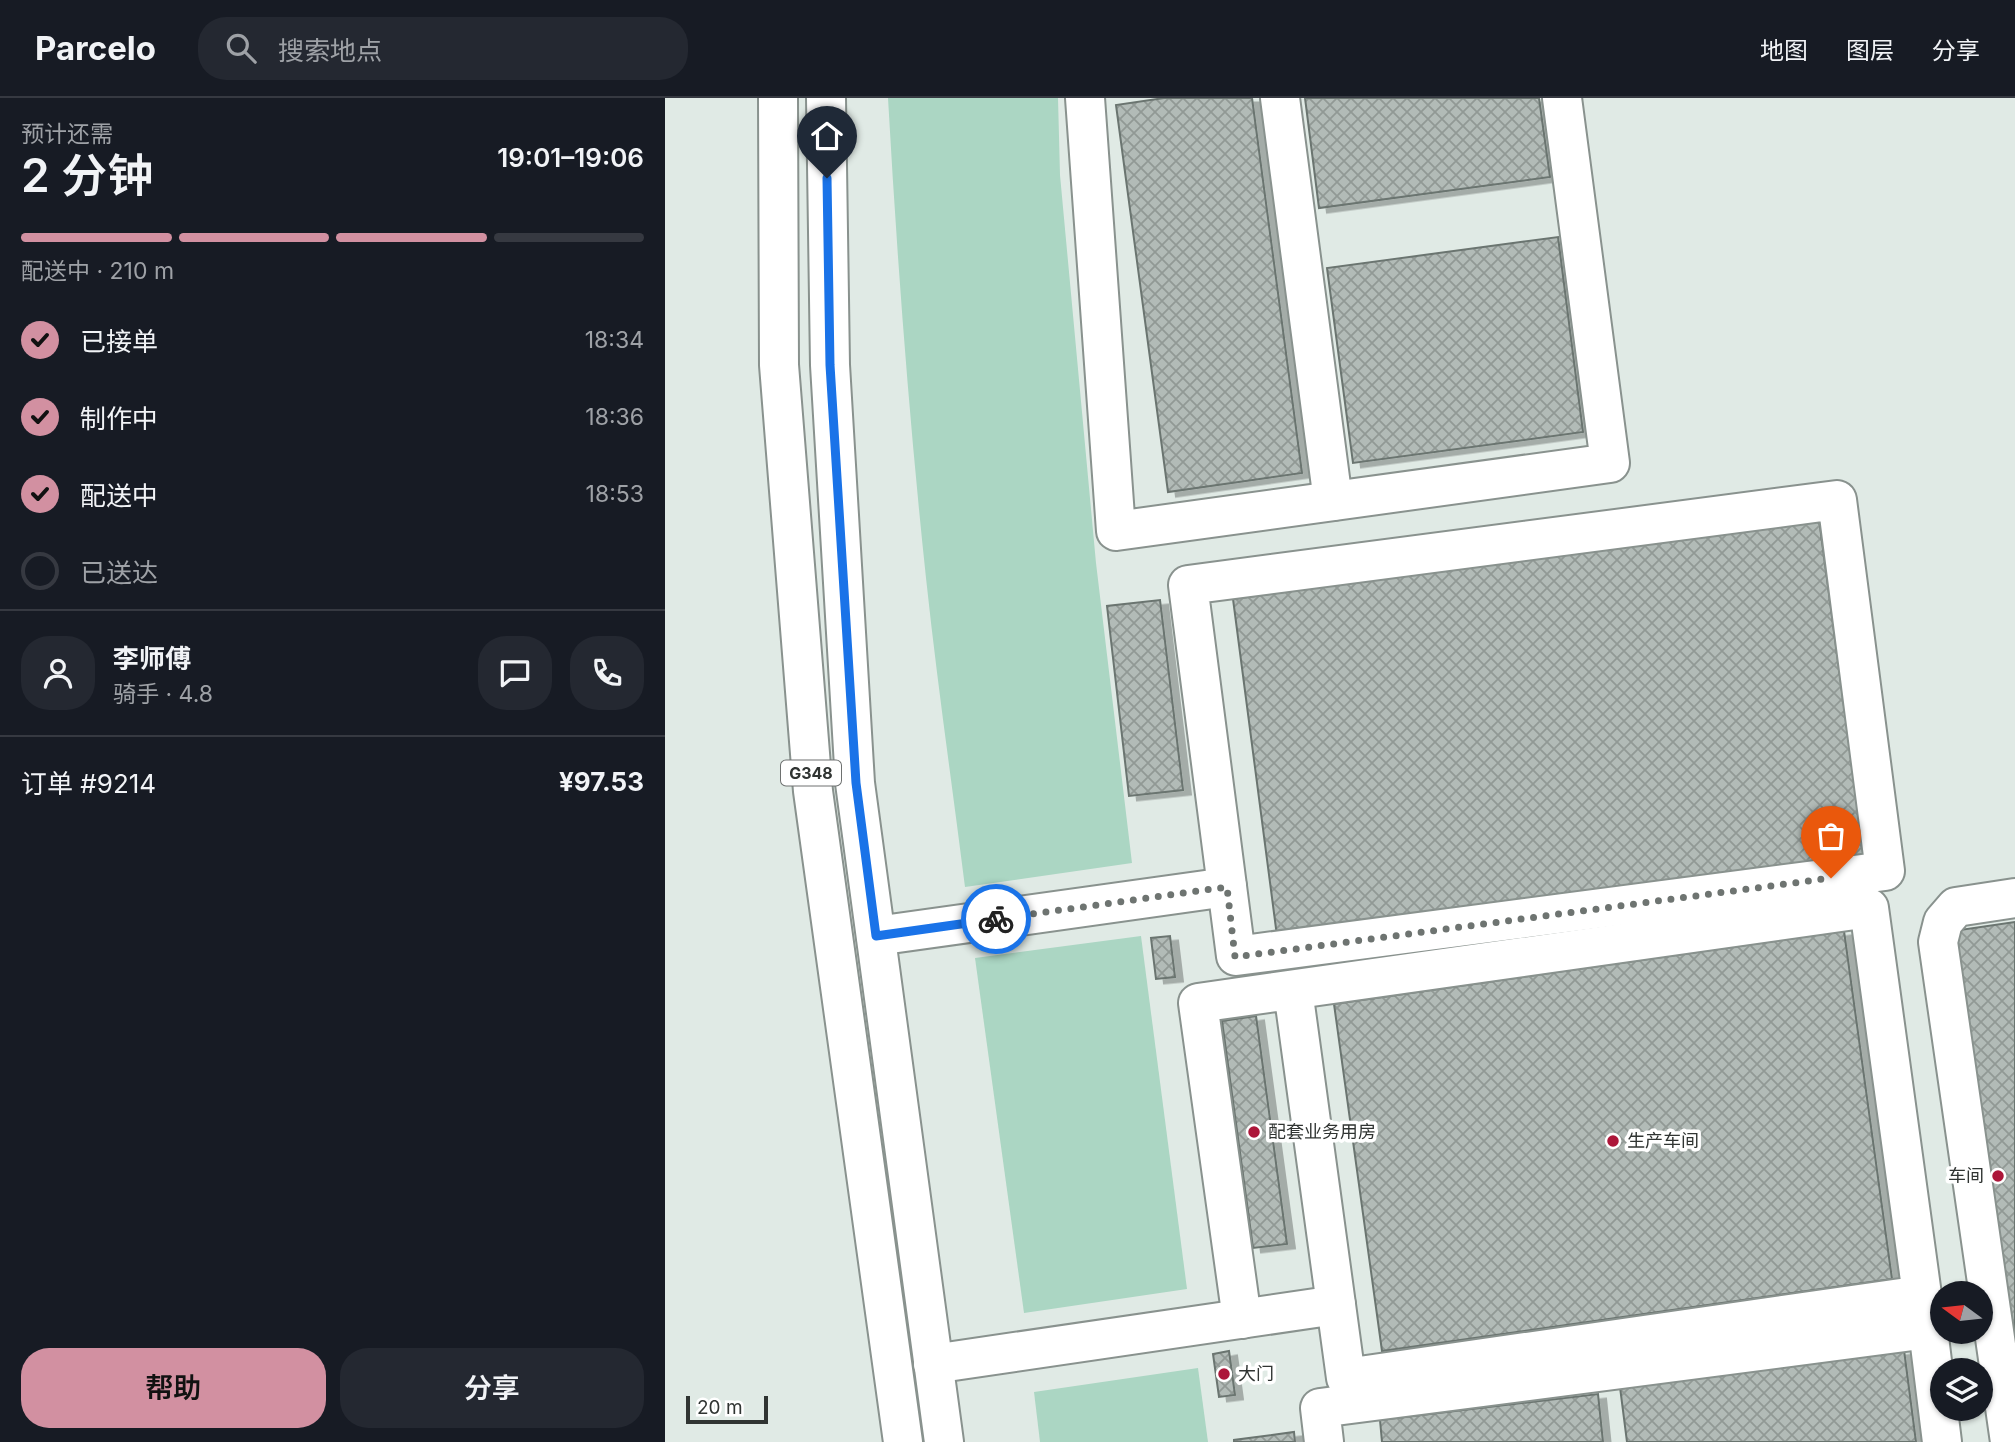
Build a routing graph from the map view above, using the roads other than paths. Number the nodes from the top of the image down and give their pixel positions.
1 (778, 98) edge
2 (826, 98) edge
3 (1085, 98) edge
4 (1280, 98) edge
5 (1562, 98) edge
6 (1333, 501) junction
7 (1227, 887) junction
8 (2015, 898) edge
9 (876, 936) junction
10 (1293, 990) junction
11 (1336, 1306) junction
12 (1242, 1319) junction
13 (933, 1364) junction
14 (903, 1442) edge
15 (944, 1442) edge
16 (1324, 1442) edge
17 (1942, 1442) edge
18 (2010, 1442) edge

1 - 14 main road, G348
2 - 9 main road, G348
3 - 6 main road
4 - 6 main road
5 - 6 main road
7 - 7 main road
7 - 9 main road
8 - 18 main road
9 - 13 main road, G348
10 - 11 main road
10 - 11 main road
10 - 12 main road
11 - 12 main road
12 - 13 main road
13 - 15 main road, G348
16 - 17 main road

